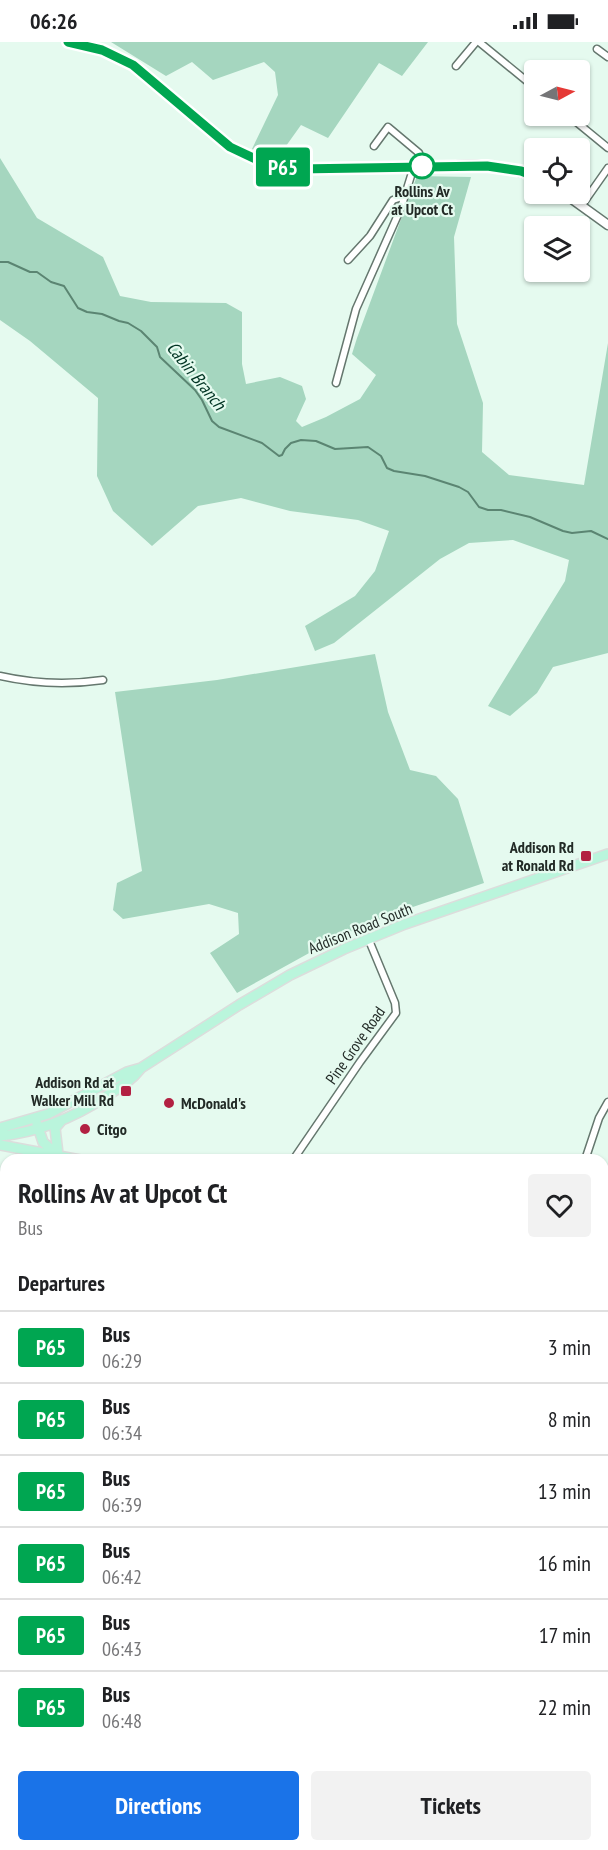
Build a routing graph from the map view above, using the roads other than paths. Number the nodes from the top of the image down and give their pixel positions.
1 (68, 42) edge
2 (478, 42) edge
3 (597, 49) dead end
4 (608, 57) edge
5 (456, 66) dead end
6 (524, 79) edge
7 (580, 126) edge
8 (374, 146) dead end
9 (608, 148) edge
10 (419, 166) junction
11 (608, 168) edge
12 (524, 172) edge
13 (405, 196) junction
14 (582, 205) joint
15 (608, 225) edge
16 (348, 260) dead end
17 (336, 383) dead end
18 (0, 676) edge
19 (104, 680) dead end
20 (608, 854) edge
21 (368, 938) junction
22 (141, 1068) junction
23 (608, 1102) edge
24 (36, 1119) junction
25 (61, 1121) junction
26 (0, 1128) edge
27 (39, 1129) junction
28 (0, 1136) edge
29 (0, 1145) edge
30 (52, 1154) edge
31 (57, 1154) edge
32 (58, 1154) edge
33 (297, 1154) edge
34 (587, 1154) edge

1 - 10 street
2 - 5 street
2 - 6 street
3 - 4 street
7 - 9 street
8 - 10 street
10 - 12 street
10 - 13 street
11 - 14 street
13 - 16 street
13 - 17 street
14 - 15 street
18 - 19 street
20 - 21 main road, Addison Road South
21 - 22 main road, Addison Road South
21 - 33 street, Pine Grove Road
22 - 24 main road, Addison Road South
22 - 25 main road, Addison Road South
23 - 34 street
24 - 26 main road, Addison Road South
24 - 27 main road
25 - 27 main road, Addison Road South
25 - 32 main road
27 - 28 main road, Addison Road South
27 - 31 main road
29 - 30 main road

